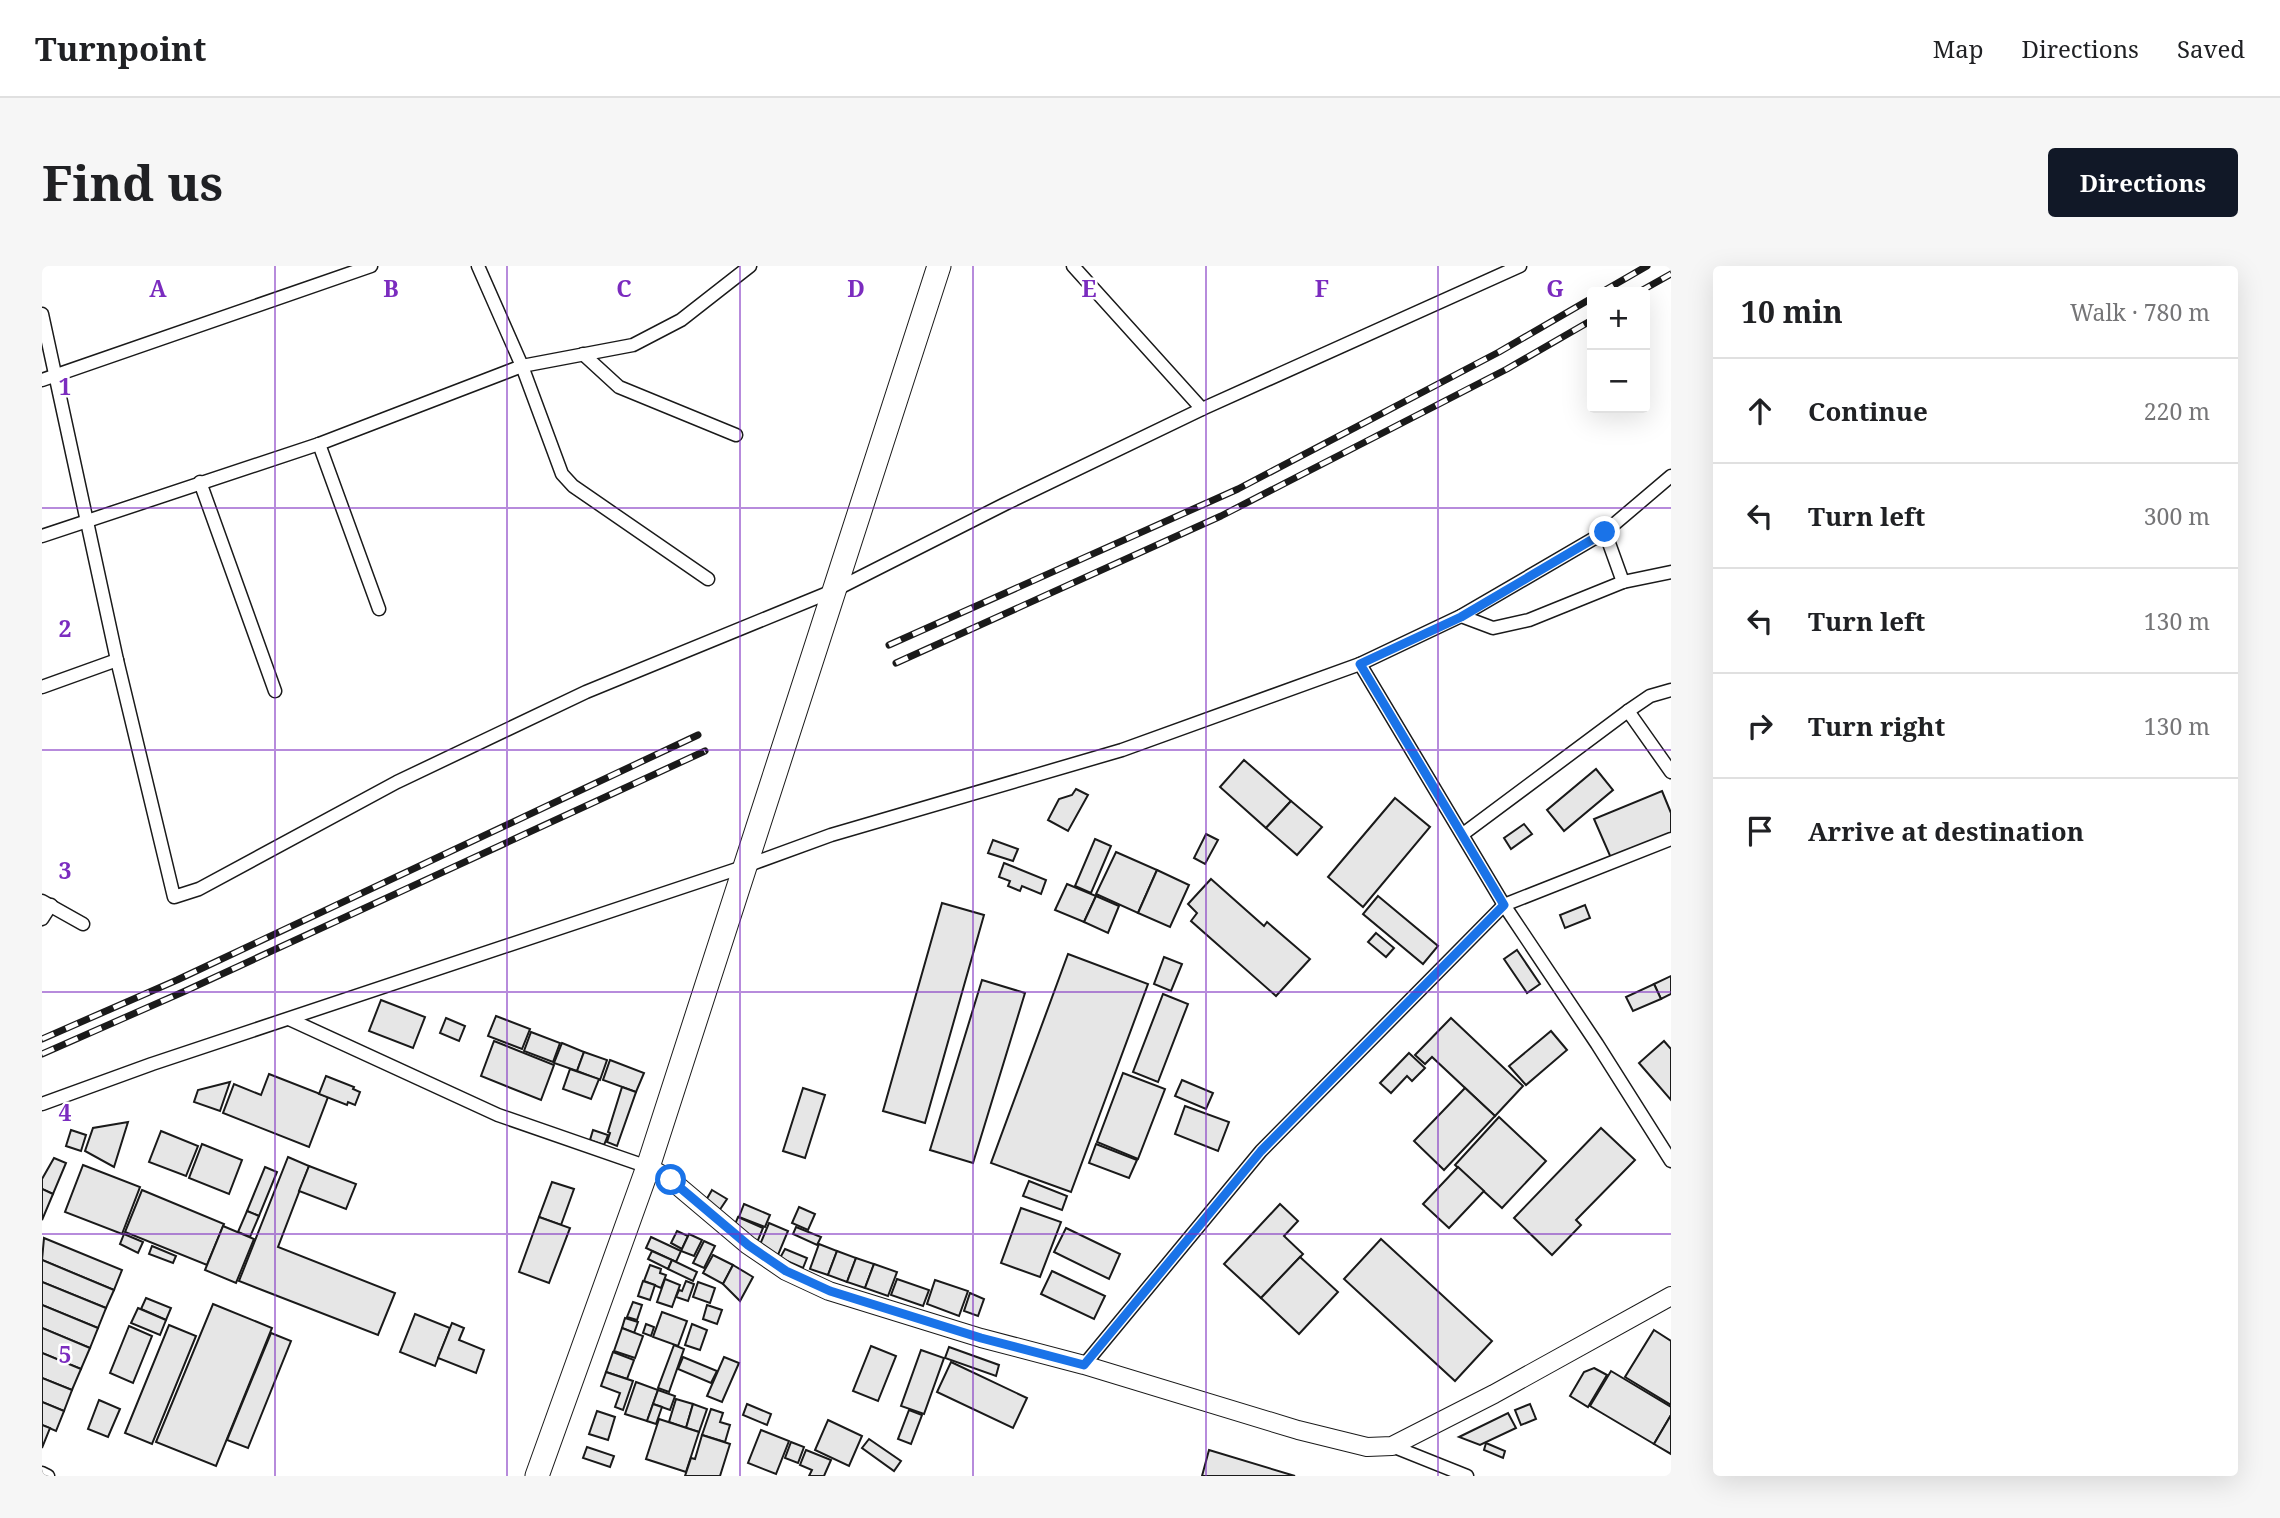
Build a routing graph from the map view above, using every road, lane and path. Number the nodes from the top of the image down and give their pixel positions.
1 (371, 266) edge
2 (478, 266) edge
3 (750, 266) edge
4 (939, 266) edge
5 (1073, 266) edge
6 (1520, 266) edge
7 (42, 314) edge
8 (583, 354) junction
9 (522, 366) junction
10 (55, 377) junction
11 (42, 380) edge
12 (1202, 409) junction
13 (736, 435) dead end
14 (319, 444) junction
15 (1671, 476) edge
16 (200, 482) junction
17 (87, 521) junction
18 (1605, 532) junction
19 (42, 536) edge
20 (1671, 572) edge
21 (708, 579) dead end
22 (1623, 582) junction
23 (835, 590) junction
24 (379, 609) dead end
25 (1461, 617) junction
26 (117, 660) junction
27 (1360, 664) junction
28 (42, 687) edge
29 (1671, 690) edge
30 (275, 691) dead end
31 (1628, 711) junction
32 (1671, 772) edge
33 (1463, 834) junction
34 (1671, 839) edge
35 (746, 866) junction
36 (46, 903) edge
37 (1504, 905) junction
38 (42, 919) edge
39 (83, 924) dead end
40 (289, 1019) junction
41 (42, 1104) edge
42 (1671, 1161) edge
43 (648, 1167) junction
44 (1671, 1296) edge
45 (1084, 1365) junction
46 (1392, 1446) junction
47 (42, 1473) edge
48 (48, 1476) edge
49 (537, 1476) edge
50 (1467, 1476) edge

1 - 10 street
2 - 9 street
3 - 8 street
4 - 23 highway
5 - 12 street
6 - 12 street
7 - 10 street
8 - 9 street
8 - 13 street
9 - 14 street
9 - 21 street
10 - 11 street
10 - 17 street
12 - 23 street
14 - 16 street
14 - 24 street
15 - 18 street
16 - 17 street
16 - 30 street
17 - 19 street
17 - 26 street
18 - 22 street
18 - 25 street
20 - 22 street
22 - 25 street
23 - 26 street
23 - 35 highway
25 - 27 street
26 - 28 street
27 - 33 street
27 - 35 street
29 - 31 street
31 - 32 street
31 - 33 street
33 - 37 street
34 - 37 street
35 - 40 street
35 - 43 highway
36 - 38 street
36 - 39 street
37 - 42 street
37 - 45 street
40 - 41 street
40 - 43 street
43 - 45 street
43 - 49 highway
44 - 46 street
45 - 46 street
46 - 50 street
47 - 48 street

